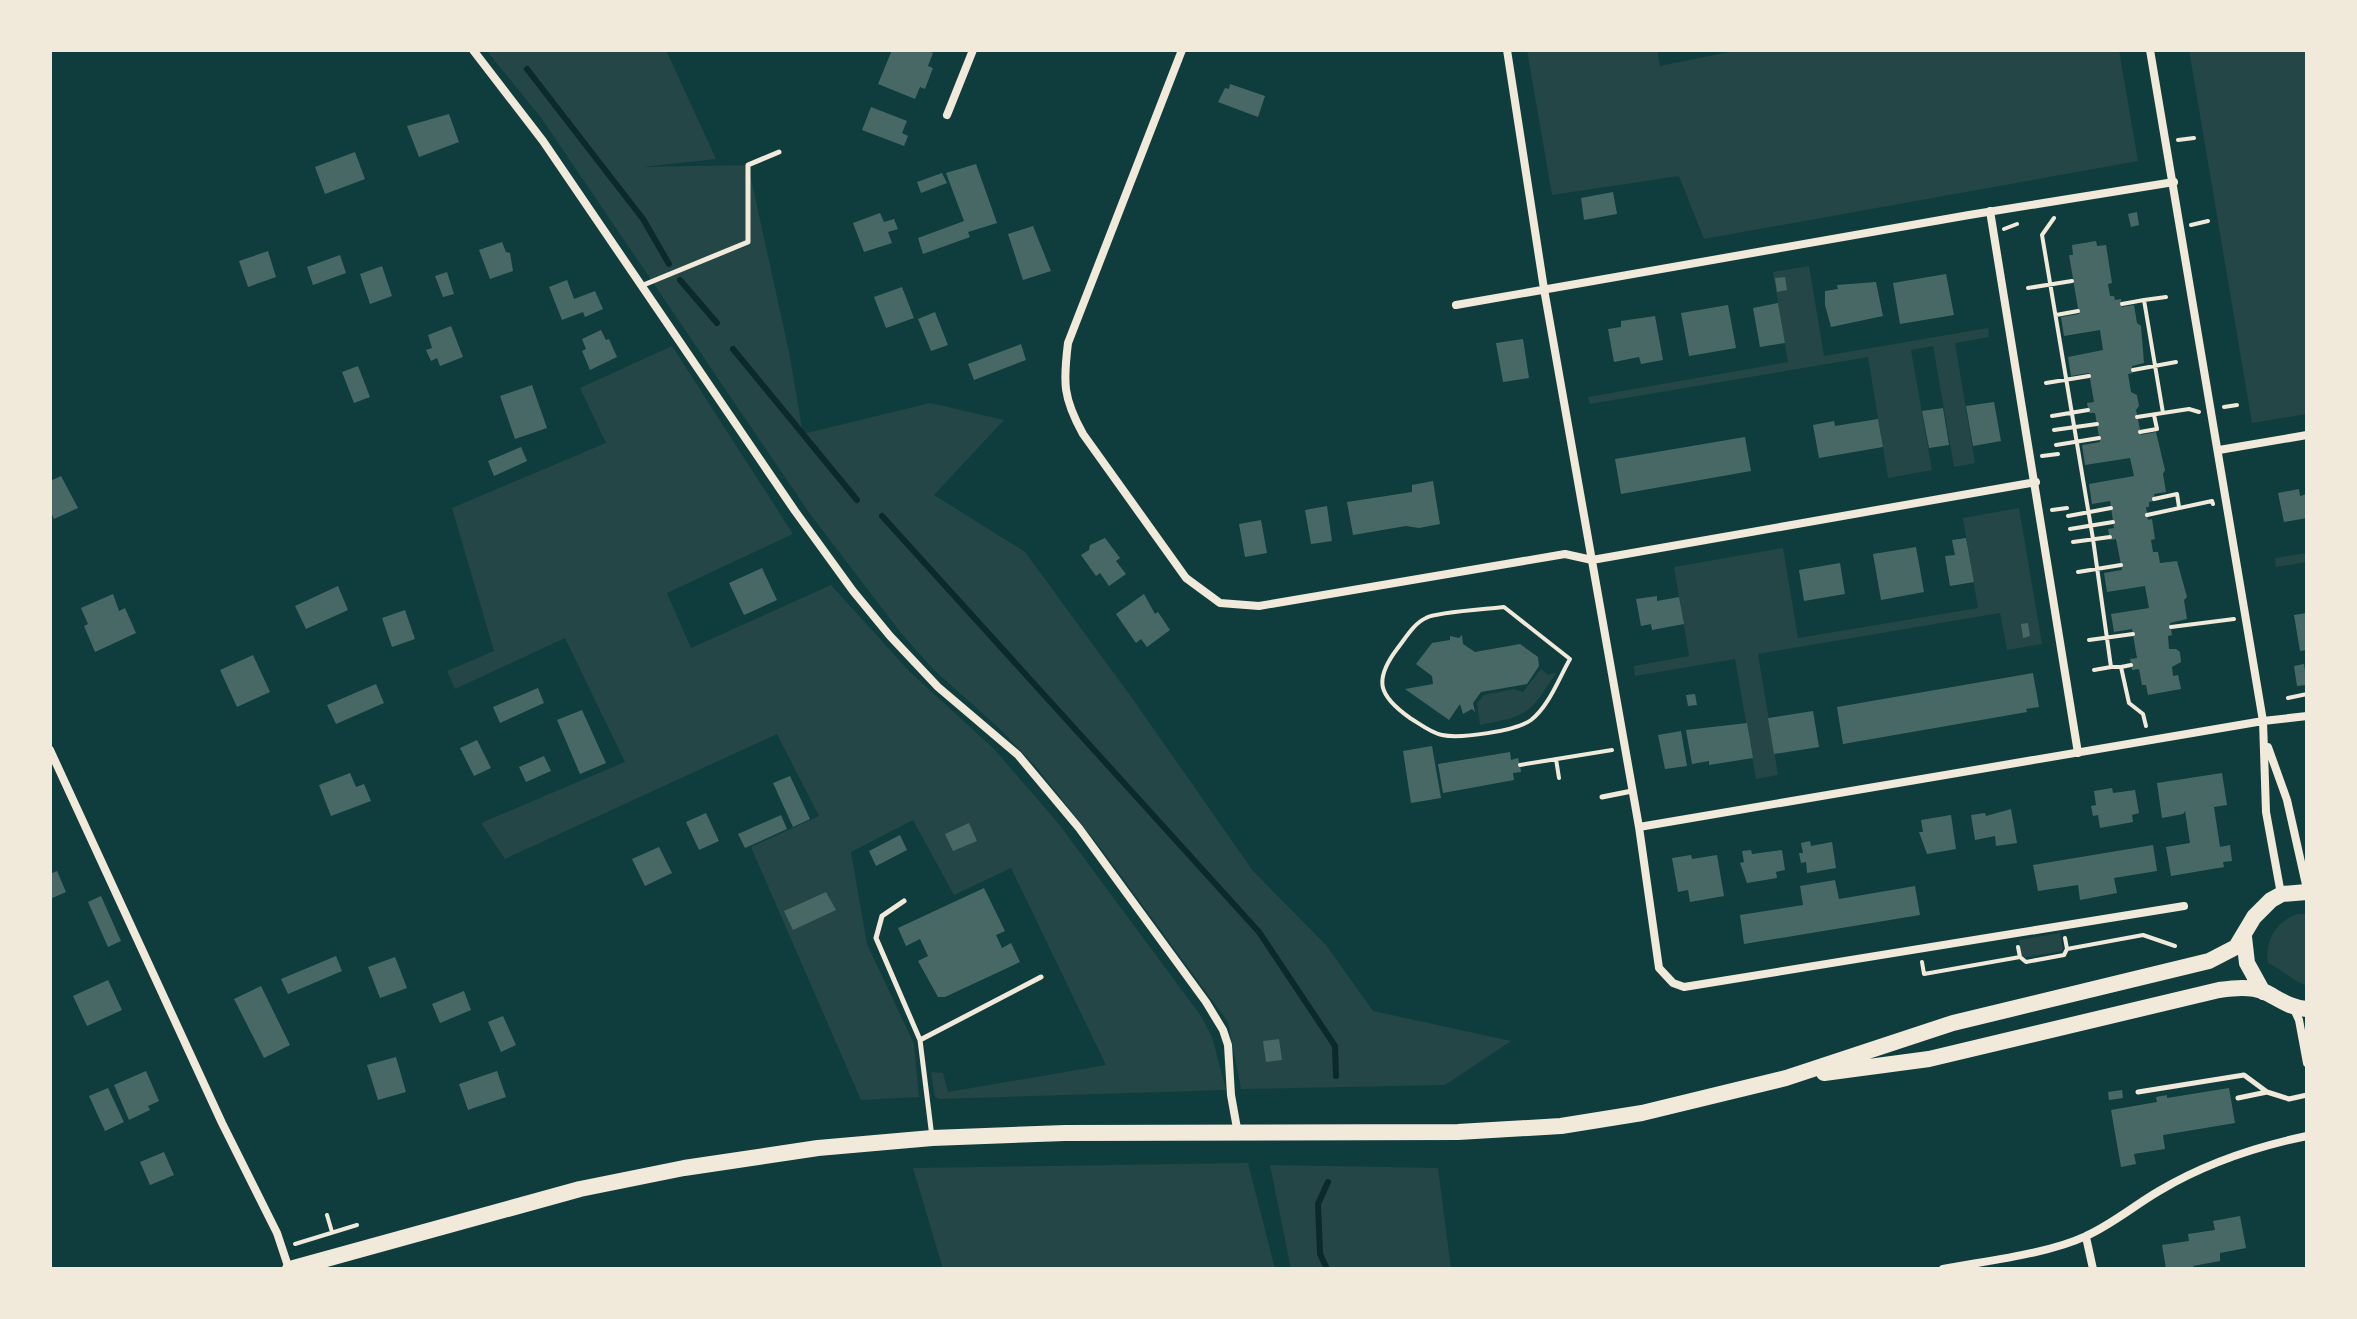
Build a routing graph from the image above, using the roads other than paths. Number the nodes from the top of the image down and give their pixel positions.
1 (473, 50) edge
2 (973, 50) edge
3 (1182, 50) edge
4 (1507, 50) edge
5 (2150, 50) edge
6 (947, 115) dead end
7 (779, 152) dead end
8 (2174, 182) junction
9 (1990, 211) junction
10 (640, 286) junction
11 (1544, 289) junction
12 (1456, 305) dead end
13 (2307, 435) edge
14 (2219, 450) junction
15 (2036, 482) junction
16 (1592, 560) junction
17 (2307, 716) edge
18 (2263, 721) junction
19 (2265, 739) junction
20 (50, 750) edge
21 (2078, 753) junction
22 (1633, 791) junction
23 (1602, 797) dead end
24 (1639, 827) junction
25 (2307, 891) edge
26 (2282, 894) junction
27 (904, 901) dead end
28 (2184, 906) dead end
29 (2244, 937) junction
30 (1041, 977) dead end
31 (2263, 992) junction
32 (2300, 1008) edge
33 (920, 1040) junction
34 (2307, 1063) edge
35 (1786, 1078) junction
36 (2138, 1092) dead end
37 (2267, 1092) junction
38 (2307, 1095) edge
39 (2238, 1098) dead end
40 (1239, 1135) junction
41 (2307, 1136) edge
42 (932, 1138) junction
43 (2086, 1237) junction
44 (289, 1269) edge
45 (1943, 1269) edge
46 (2093, 1269) edge

1 - 10 street
2 - 6 street
3 - 16 street
4 - 11 street
5 - 8 street
7 - 10 lane
8 - 9 street
8 - 14 street
9 - 11 street
9 - 15 street
10 - 40 street
11 - 12 street
11 - 16 street
13 - 14 street
14 - 18 street
15 - 16 street
15 - 21 street
16 - 22 street
17 - 18 street
18 - 19 street
18 - 21 street
19 - 25 street
19 - 26 street
20 - 44 street
21 - 24 street
22 - 23 lane
22 - 24 street
24 - 28 street
25 - 26 main road
26 - 29 main road
27 - 33 lane
29 - 31 main road
29 - 35 main road
30 - 33 lane
31 - 32 main road
31 - 35 main road
32 - 34 street
33 - 42 lane
35 - 40 main road
36 - 37 lane
37 - 38 lane
37 - 39 lane
40 - 42 main road
41 - 43 street
42 - 44 main road
43 - 45 street
43 - 46 street

